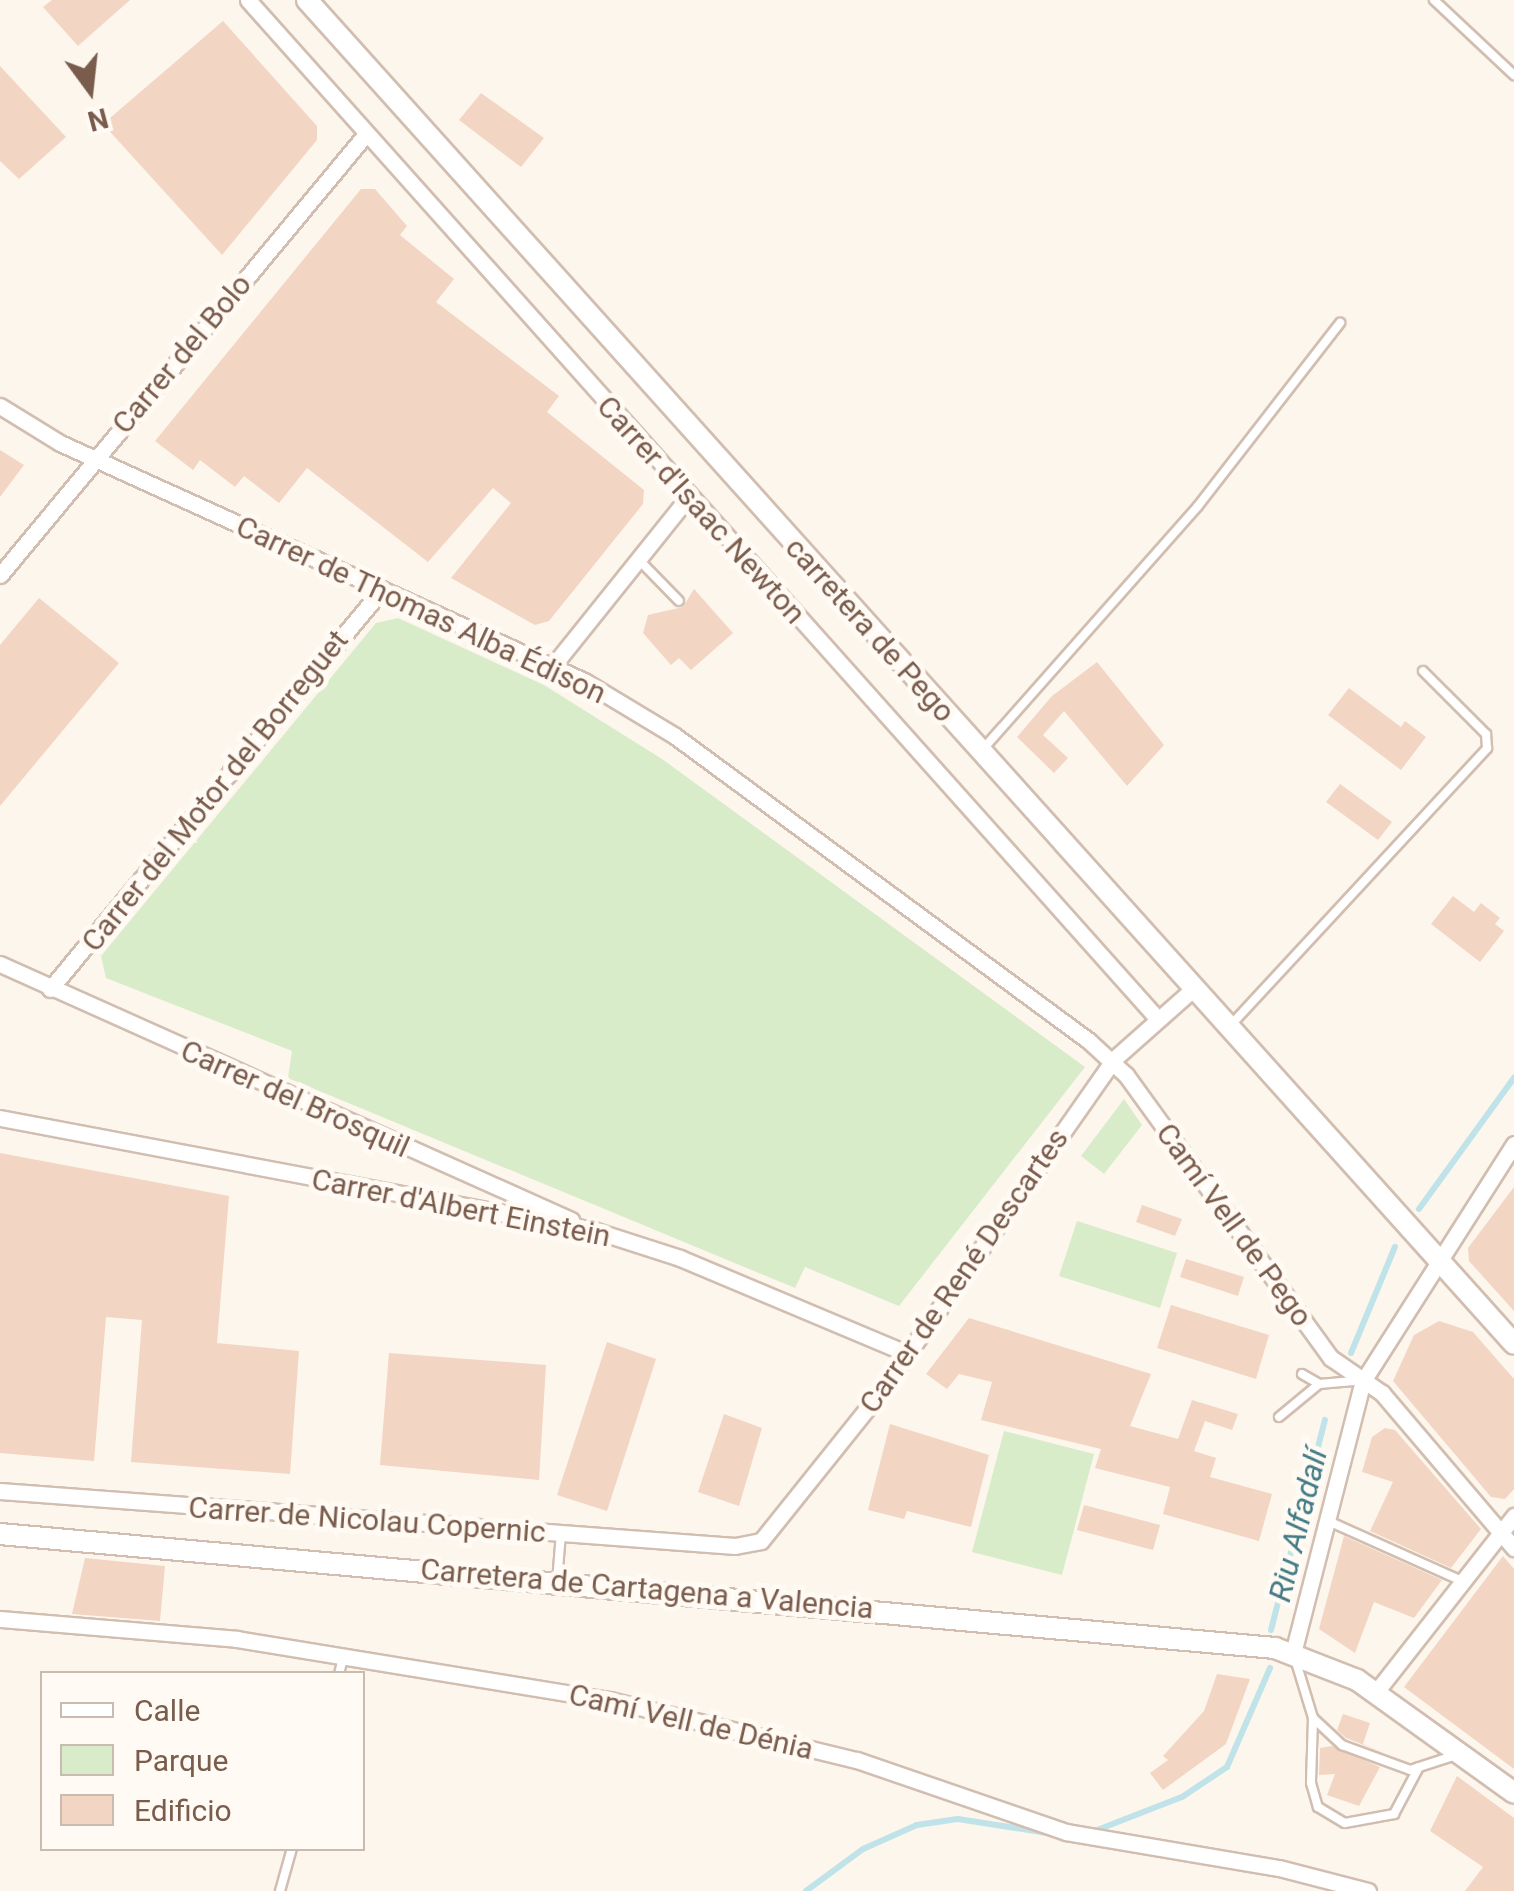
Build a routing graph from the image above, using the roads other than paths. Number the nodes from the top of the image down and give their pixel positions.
1 (248, 0) edge
2 (306, 0) edge
3 (1434, 0) edge
4 (1514, 75) edge
5 (366, 134) junction
6 (1340, 323) dead end
7 (0, 406) edge
8 (96, 457) junction
9 (689, 496) junction
10 (636, 557) junction
11 (0, 575) edge
12 (379, 593) junction
13 (680, 602) dead end
14 (552, 668) junction
15 (1423, 671) dead end
16 (980, 752) junction
17 (0, 964) edge
18 (1194, 988) junction
19 (50, 989) junction
20 (1157, 1018) junction
21 (1230, 1027) junction
22 (1113, 1060) junction
23 (0, 1118) edge
24 (1514, 1144) edge
25 (593, 1230) junction
26 (1437, 1258) junction
27 (1514, 1344) edge
28 (906, 1353) junction
29 (1302, 1374) dead end
30 (1363, 1380) junction
31 (1320, 1384) junction
32 (1279, 1418) dead end
33 (0, 1491) edge
34 (1514, 1516) edge
35 (1326, 1520) junction
36 (1500, 1532) junction
37 (561, 1533) junction
38 (0, 1534) edge
39 (735, 1546) joint
40 (1514, 1548) edge
41 (557, 1581) junction
42 (1462, 1581) junction
43 (0, 1619) edge
44 (1293, 1653) junction
45 (341, 1666) edge
46 (1376, 1692) junction
47 (1314, 1718) junction
48 (1460, 1754) junction
49 (1418, 1767) junction
50 (1514, 1793) edge
51 (291, 1851) edge
52 (280, 1891) edge
53 (1368, 1891) edge

1 - 5 street, Carrer d'Isaac Newton
2 - 16 main road, carretera de Pego
3 - 4 lane
5 - 8 street, Carrer del Bolo
5 - 9 street, Carrer d'Isaac Newton
6 - 16 lane
7 - 8 street, Carrer de Thomas Alba Édison
8 - 11 street, Carrer del Bolo
8 - 12 street, Carrer de Thomas Alba Édison
9 - 10 street
9 - 20 street, Carrer d'Isaac Newton
10 - 13 lane
10 - 14 street
12 - 14 street, Carrer de Thomas Alba Édison
12 - 19 street, Carrer del Motor del Borreguet
14 - 22 street, Carrer de Thomas Alba Édison
15 - 21 lane
16 - 18 main road, carretera de Pego
17 - 19 street, Carrer del Brosquil
18 - 20 street, Carrer de René Descartes
18 - 21 main road, carretera de Pego
19 - 25 street, Carrer del Brosquil
20 - 22 street, Carrer de René Descartes
21 - 26 main road, carretera de Pego
22 - 28 street, Carrer de René Descartes
22 - 30 street, Camí Vell de Pego
23 - 25 street, Carrer d'Albert Einstein
24 - 26 street
25 - 28 street, Carrer d'Albert Einstein
26 - 27 main road
26 - 30 street
28 - 39 street, Carrer de René Descartes
29 - 31 lane
30 - 31 lane
30 - 35 street
30 - 36 street, Camí Vell de Pego
31 - 32 lane
33 - 37 street, Carrer de Nicolau Copernic
34 - 36 street
35 - 42 lane
35 - 44 street
36 - 40 street, Camí Vell de Pego
36 - 42 street
37 - 39 street, Carrer de Nicolau Copernic
37 - 41 lane
38 - 41 main road, Carretera de Cartagena a Valencia
41 - 44 main road, Carretera de Cartagena a Valencia
42 - 46 street
43 - 45 street, Camí Vell de Dénia
44 - 46 main road, Carretera de Cartagena a Valencia
44 - 47 lane
45 - 53 street, Camí Vell de Dénia
46 - 48 main road, Carretera de Cartagena a Valencia
47 - 49 lane
47 - 49 lane
48 - 49 lane
48 - 50 main road, Carretera de Cartagena a Valencia
51 - 52 lane

